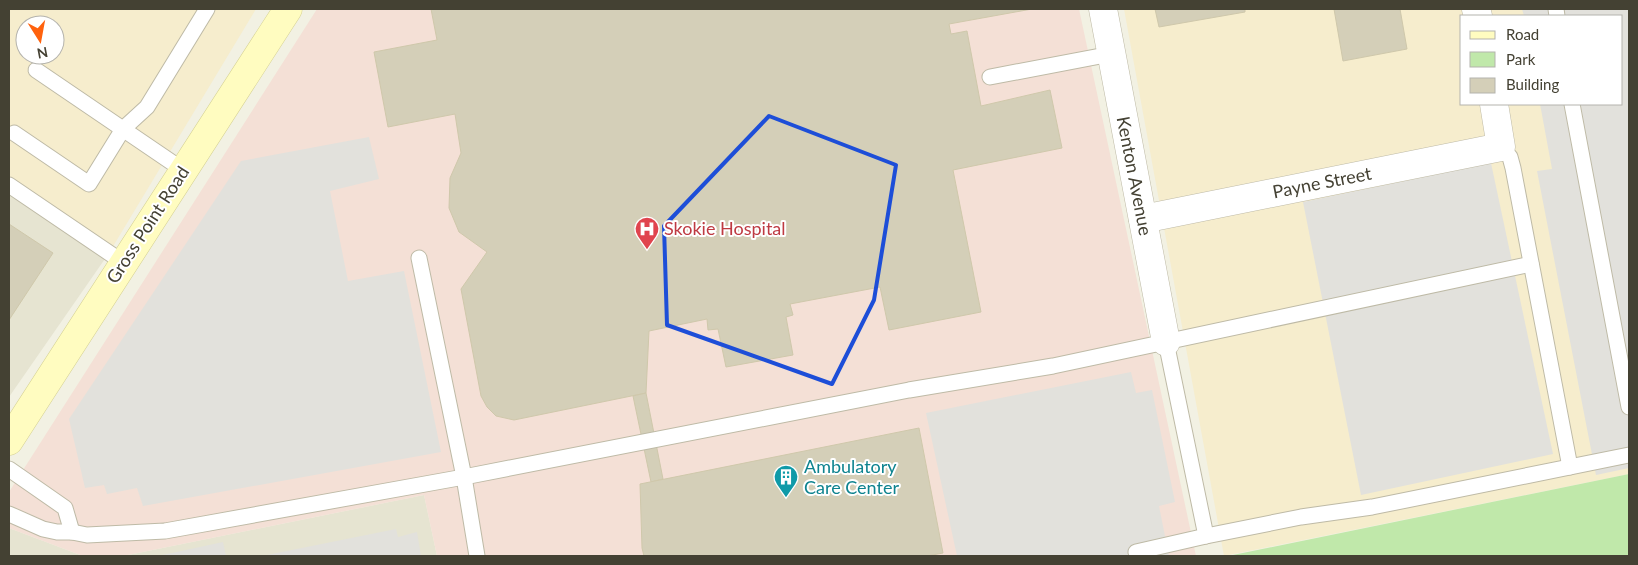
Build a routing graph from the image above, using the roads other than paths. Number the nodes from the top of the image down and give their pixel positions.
1 (207, 9) edge
2 (286, 9) edge
3 (1103, 9) edge
4 (1111, 54) junction
5 (36, 70) dead end
6 (990, 77) dead end
7 (1494, 105) edge
8 (1572, 105) edge
9 (123, 129) junction
10 (14, 133) dead end
11 (1502, 147) junction
12 (184, 170) junction
13 (9, 185) edge
14 (1143, 219) junction
15 (420, 258) dead end
16 (124, 263) junction
17 (1532, 264) junction
18 (1166, 342) junction
19 (1629, 407) edge
20 (9, 441) edge
21 (1629, 455) edge
22 (1570, 467) junction
23 (9, 469) edge
24 (464, 477) junction
25 (9, 514) edge
26 (72, 532) junction
27 (1206, 536) junction
28 (1136, 552) dead end
29 (477, 556) edge

1 - 9 lane
2 - 12 main road, Gross Point Road
3 - 4 street, Kenton Avenue
4 - 6 lane
4 - 14 street, Kenton Avenue
5 - 9 lane
7 - 11 street
8 - 19 lane
9 - 10 lane
9 - 12 lane
11 - 14 street, Payne Street
11 - 17 lane
12 - 16 main road, Gross Point Road
13 - 16 lane
14 - 18 street, Kenton Avenue
15 - 24 lane
16 - 20 main road, Gross Point Road
17 - 18 lane
17 - 22 lane
18 - 24 lane
18 - 27 lane
21 - 22 lane
22 - 27 lane
23 - 26 lane
24 - 26 lane
24 - 29 lane
25 - 26 lane
27 - 28 lane

